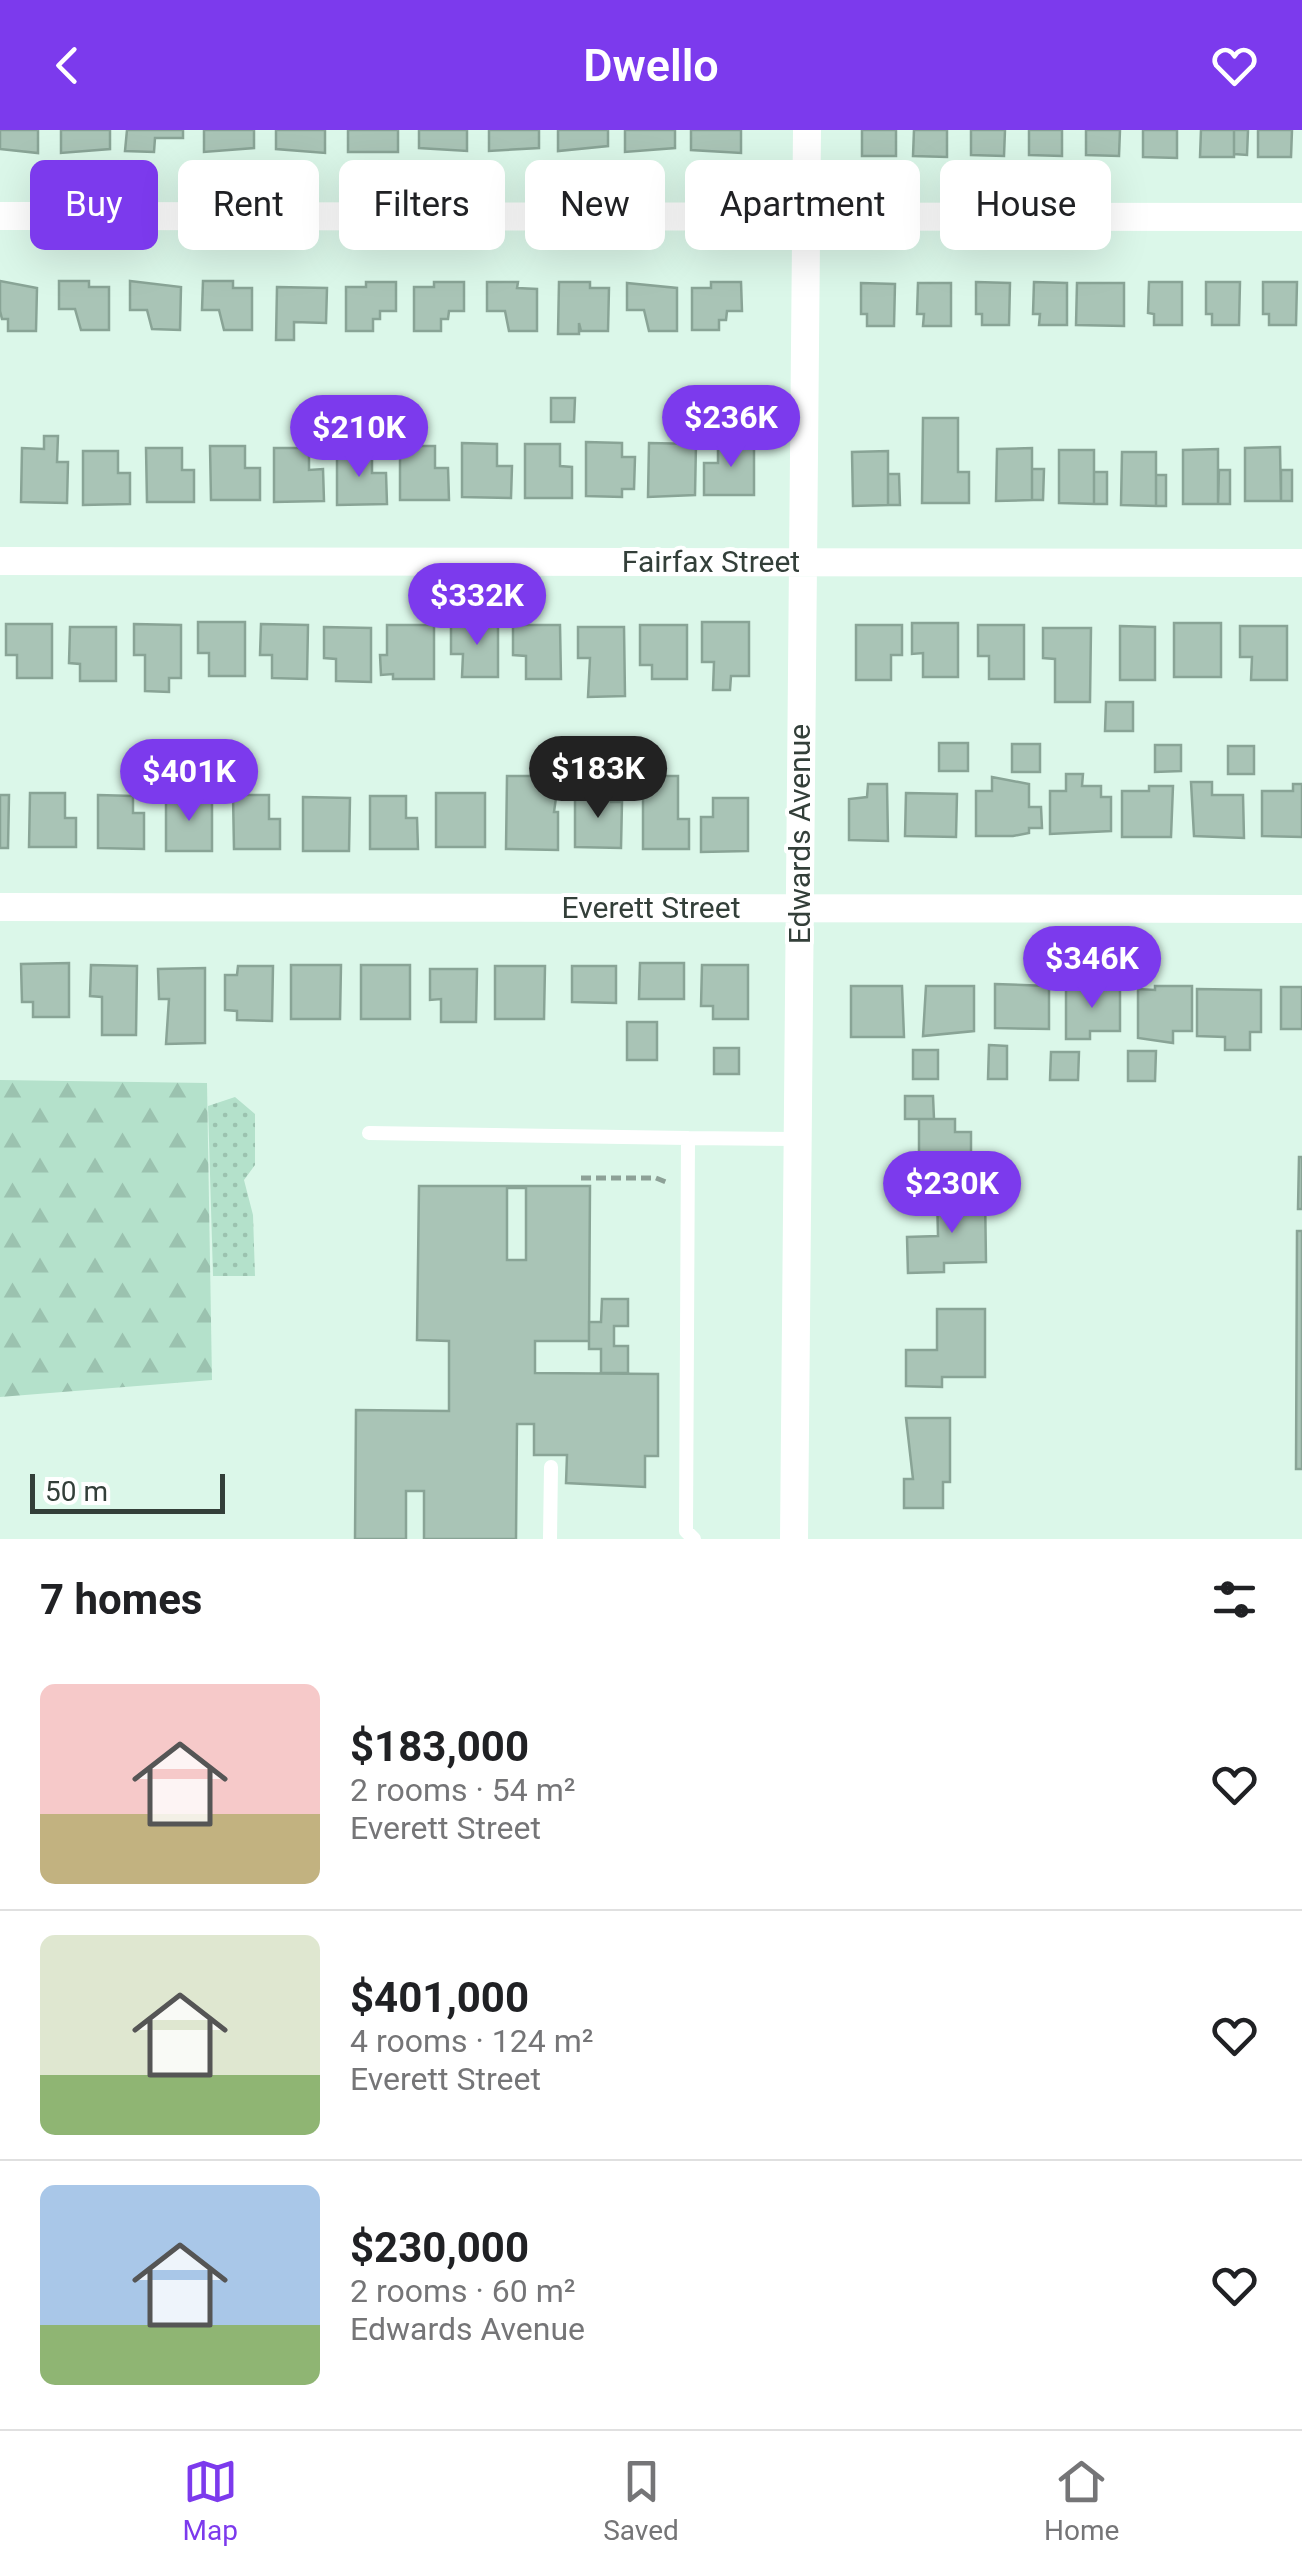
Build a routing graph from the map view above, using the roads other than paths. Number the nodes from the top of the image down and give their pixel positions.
1 (806, 130) edge
2 (806, 160) edge
3 (0, 216) edge
4 (685, 216) edge
5 (920, 216) edge
6 (1302, 217) edge
7 (805, 250) edge
8 (0, 561) edge
9 (801, 562) junction
10 (1302, 563) edge
11 (0, 907) edge
12 (800, 908) junction
13 (1302, 909) edge
14 (370, 1133) dead end
15 (688, 1138) junction
16 (798, 1139) junction
17 (550, 1467) dead end
18 (550, 1539) edge
19 (694, 1539) edge
20 (794, 1539) edge

1 - 2 street, Edwards Avenue
3 - 4 street
5 - 6 street
7 - 9 street, Edwards Avenue
8 - 9 street, Fairfax Street
9 - 10 street, Fairfax Street
9 - 12 street, Edwards Avenue
11 - 12 street, Everett Street
12 - 13 street, Everett Street
12 - 16 street, Edwards Avenue
14 - 15 lane
15 - 16 lane
15 - 19 lane
16 - 20 street, Edwards Avenue
17 - 18 lane

